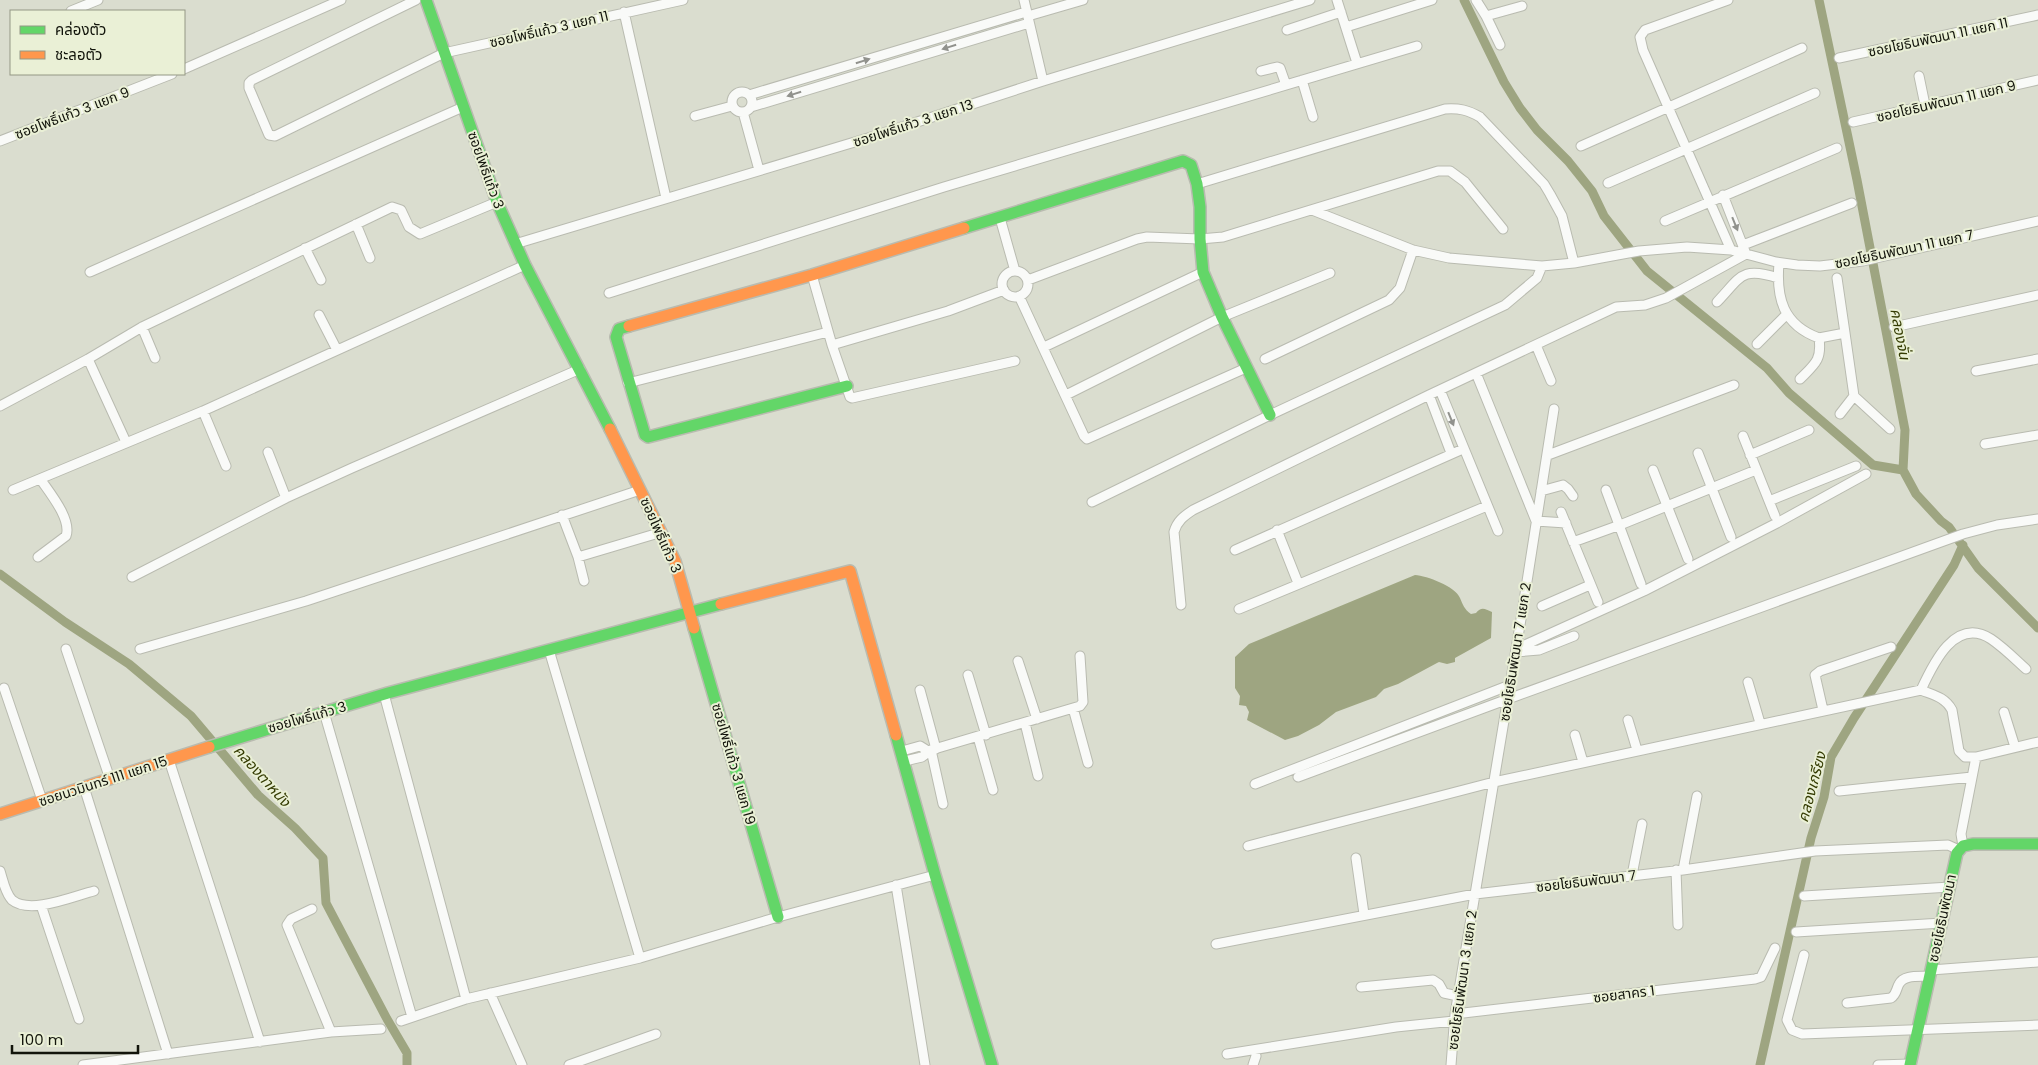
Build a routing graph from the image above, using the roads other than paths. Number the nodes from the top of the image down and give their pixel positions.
1 (98, 0) edge
2 (341, 0) edge
3 (416, 0) edge
4 (426, 0) edge
5 (682, 0) edge
6 (1024, 0) edge
7 (1084, 0) edge
8 (1310, 0) edge
9 (1337, 0) edge
10 (1432, 0) edge
11 (1476, 0) edge
12 (1728, 0) edge
13 (1522, 6) dead end
14 (73, 10) edge
15 (624, 12) junction
16 (1341, 12) junction
17 (2038, 15) edge
18 (1013, 16) junction
19 (1486, 16) junction
20 (1028, 17) junction
21 (1017, 26) junction
22 (1346, 27) junction
23 (973, 28) junction
24 (1287, 30) dead end
25 (976, 39) junction
26 (1500, 45) dead end
27 (1417, 46) dead end
28 (1802, 48) dead end
29 (444, 53) junction
30 (1838, 58) dead end
31 (1357, 63) junction
32 (185, 69) edge
33 (834, 70) junction
34 (1261, 71) dead end
35 (169, 75) edge
36 (1919, 76) dead end
37 (837, 80) junction
38 (1302, 80) junction
39 (2038, 80) edge
40 (1044, 81) junction
41 (1286, 85) junction
42 (1815, 93) dead end
43 (749, 95) junction
44 (732, 106) junction
45 (1925, 106) junction
46 (463, 107) junction
47 (1668, 108) junction
48 (747, 109) junction
49 (695, 116) dead end
50 (1314, 117) dead end
51 (1854, 122) dead end
52 (0, 141) edge
53 (1581, 146) dead end
54 (1687, 148) junction
55 (1837, 148) dead end
56 (759, 170) junction
57 (1608, 183) dead end
58 (1197, 184) junction
59 (1723, 195) junction
60 (666, 198) junction
61 (1710, 201) junction
62 (496, 202) junction
63 (1852, 204) dead end
64 (1312, 210) junction
65 (1000, 218) junction
66 (1665, 221) dead end
67 (2038, 221) edge
68 (356, 224) junction
69 (1502, 229) dead end
70 (1200, 239) junction
71 (515, 244) junction
72 (305, 248) junction
73 (1744, 249) junction
74 (1413, 250) junction
75 (1730, 250) junction
76 (370, 258) dead end
77 (1779, 263) junction
78 (1574, 264) junction
79 (525, 265) junction
80 (1542, 266) junction
81 (1015, 271) junction
82 (90, 272) dead end
83 (1203, 272) junction
84 (1330, 273) dead end
85 (812, 275) junction
86 (1778, 278) junction
87 (1837, 278) dead end
88 (321, 280) dead end
89 (1028, 280) junction
90 (1004, 290) junction
91 (609, 293) dead end
92 (2038, 295) edge
93 (1020, 296) junction
94 (1717, 302) dead end
95 (1786, 315) junction
96 (319, 316) dead end
97 (1222, 317) junction
98 (142, 327) junction
99 (1894, 327) dead end
100 (828, 332) junction
101 (1845, 333) junction
102 (1819, 338) junction
103 (1757, 344) dead end
104 (832, 345) junction
105 (1536, 345) junction
106 (1044, 347) junction
107 (337, 350) junction
108 (88, 358) junction
109 (155, 358) dead end
110 (1265, 359) dead end
111 (2038, 359) edge
112 (1015, 361) dead end
113 (1246, 368) junction
114 (580, 369) junction
115 (1976, 371) dead end
116 (1476, 373) junction
117 (1800, 379) dead end
118 (1551, 381) dead end
119 (628, 383) junction
120 (1734, 385) dead end
121 (847, 386) junction
122 (1440, 390) junction
123 (1066, 395) junction
124 (1429, 395) junction
125 (1854, 396) junction
126 (0, 406) edge
127 (1554, 409) dead end
128 (202, 411) junction
129 (1840, 414) dead end
130 (1270, 415) junction
131 (1890, 429) dead end
132 (1809, 430) dead end
133 (2038, 435) edge
134 (1742, 436) dead end
135 (126, 442) junction
136 (1985, 444) dead end
137 (1463, 449) junction
138 (268, 452) dead end
139 (1698, 453) dead end
140 (1451, 454) junction
141 (1750, 454) junction
142 (1548, 455) junction
143 (226, 466) dead end
144 (1856, 466) dead end
145 (1653, 470) dead end
146 (1756, 470) junction
147 (1866, 474) dead end
148 (41, 480) junction
149 (1711, 488) junction
150 (13, 490) dead end
151 (640, 490) junction
152 (1606, 490) dead end
153 (1541, 491) junction
154 (1573, 496) dead end
155 (286, 498) junction
156 (1769, 501) junction
157 (1092, 502) dead end
158 (1487, 506) junction
159 (1669, 506) junction
160 (1561, 512) dead end
161 (562, 515) junction
162 (1775, 516) dead end
163 (2038, 519) edge
164 (1536, 521) junction
165 (1566, 523) junction
166 (1620, 525) junction
167 (1277, 530) junction
168 (1498, 531) dead end
169 (662, 532) junction
170 (1731, 537) dead end
171 (1573, 542) junction
172 (1235, 550) dead end
173 (38, 557) dead end
174 (578, 557) junction
175 (1688, 559) dead end
176 (132, 577) dead end
177 (584, 581) dead end
178 (1298, 583) junction
179 (1641, 584) dead end
180 (1590, 585) junction
181 (1598, 602) dead end
182 (1180, 605) dead end
183 (1542, 606) dead end
184 (1239, 609) dead end
185 (691, 611) junction
186 (1574, 636) dead end
187 (1891, 648) dead end
188 (66, 649) dead end
189 (140, 649) dead end
190 (549, 650) junction
191 (1516, 651) junction
192 (1080, 656) dead end
193 (1018, 662) dead end
194 (2026, 669) dead end
195 (968, 676) dead end
196 (1748, 682) dead end
197 (1510, 686) junction
198 (4, 688) dead end
199 (920, 690) dead end
200 (1921, 690) junction
201 (384, 694) junction
202 (1508, 698) junction
203 (1073, 708) junction
204 (1823, 710) junction
205 (324, 712) junction
206 (2004, 712) dead end
207 (1037, 719) junction
208 (1628, 720) dead end
209 (1025, 723) junction
210 (1760, 723) junction
211 (1575, 735) dead end
212 (982, 736) junction
213 (2038, 742) edge
214 (206, 747) joint
215 (2015, 747) junction
216 (932, 750) junction
217 (1637, 750) junction
218 (903, 756) junction
219 (1976, 757) junction
220 (169, 760) junction
221 (1583, 762) junction
222 (1088, 763) dead end
223 (1038, 776) dead end
224 (1298, 777) dead end
225 (1972, 778) junction
226 (110, 779) junction
227 (1494, 782) junction
228 (1255, 784) dead end
229 (84, 787) junction
230 (993, 790) dead end
231 (1839, 791) dead end
232 (1696, 796) dead end
233 (42, 800) junction
234 (943, 804) dead end
235 (0, 814) edge
236 (1642, 824) dead end
237 (2038, 844) edge
238 (1248, 846) dead end
239 (1961, 848) junction
240 (1356, 858) dead end
241 (1679, 870) junction
242 (0, 871) edge
243 (935, 874) junction
244 (1632, 875) junction
245 (896, 885) junction
246 (1950, 888) junction
247 (94, 891) dead end
248 (1475, 894) junction
249 (1804, 896) dead end
250 (41, 905) junction
251 (312, 909) dead end
252 (1364, 914) junction
253 (778, 917) junction
254 (1678, 924) dead end
255 (1942, 924) junction
256 (1796, 932) dead end
257 (1216, 944) dead end
258 (1775, 948) dead end
259 (1804, 954) dead end
260 (640, 958) junction
261 (2038, 962) edge
262 (1930, 973) junction
263 (1361, 987) dead end
264 (490, 993) junction
265 (1458, 996) junction
266 (466, 999) junction
267 (1847, 1003) dead end
268 (412, 1017) junction
269 (1454, 1018) junction
270 (78, 1019) dead end
271 (401, 1021) dead end
272 (2038, 1025) edge
273 (381, 1029) dead end
274 (1918, 1031) junction
275 (331, 1032) junction
276 (656, 1034) dead end
277 (260, 1042) junction
278 (168, 1054) junction
279 (1227, 1054) dead end
280 (1910, 1064) edge
281 (83, 1065) edge
282 (522, 1065) edge
283 (569, 1065) edge
284 (925, 1065) edge
285 (992, 1065) edge
286 (1451, 1065) edge
287 (1878, 1065) edge

1 - 14 street
2 - 32 street
3 - 29 street, ซอยโพธิ์แก้ว 3 แยก 11
4 - 29 street, ซอยโพธิ์แก้ว 3
5 - 15 street, ซอยโพธิ์แก้ว 3 แยก 11
6 - 20 street
7 - 20 street
8 - 40 street, ซอยโพธิ์แก้ว 3 แยก 13
9 - 16 street
10 - 22 street
11 - 19 street
12 - 47 street
13 - 19 street
15 - 29 street, ซอยโพธิ์แก้ว 3 แยก 11
15 - 60 street
16 - 22 street
16 - 24 street
17 - 30 street, ซอยโยธินพัฒนา 11 แยก 11
18 - 20 street
18 - 21 street
18 - 23 street
19 - 26 street
20 - 21 street
20 - 40 street
21 - 25 street
22 - 31 street
23 - 25 street
33 -> 23 street
25 -> 37 street
27 - 31 street
28 - 47 street
29 - 46 street, ซอยโพธิ์แก้ว 3
31 - 38 street
33 - 37 street
33 - 43 street
34 - 41 street
35 - 52 street, ซอยโพธิ์แก้ว 3 แยก 9
36 - 45 street
37 -> 48 street
38 - 41 street
38 - 50 street
39 - 45 street, ซอยโยธินพัฒนา 11 แยก 9
40 - 56 street, ซอยโพธิ์แก้ว 3 แยก 13
41 - 91 street
42 - 54 street
43 - 44 street
43 - 48 street
44 - 48 street
44 - 49 street
45 - 51 street, ซอยโยธินพัฒนา 11 แยก 9
46 - 62 street, ซอยโพธิ์แก้ว 3
46 - 82 street
47 - 53 street
47 - 54 street
48 - 56 street
54 - 57 street
54 - 61 street
55 - 59 street
56 - 60 street, ซอยโพธิ์แก้ว 3 แยก 13
58 - 65 street
58 - 70 street
58 - 78 street
59 - 61 street
59 -> 73 street
60 - 71 street, ซอยโพธิ์แก้ว 3 แยก 13
61 - 66 street
61 - 75 street
62 - 68 street
62 - 71 street, ซอยโพธิ์แก้ว 3
63 - 73 street
64 - 69 street
64 - 70 street
64 - 74 street, ซอยโยธินพัฒนา 11 แยก 7
65 - 81 street
65 - 85 street
67 - 77 street, ซอยโยธินพัฒนา 11 แยก 7
68 - 72 street
68 - 76 street
70 - 83 street
70 - 89 street
71 - 79 street, ซอยโพธิ์แก้ว 3
72 - 88 street
72 - 98 street
73 - 75 street, ซอยโยธินพัฒนา 11 แยก 7
73 - 77 street, ซอยโยธินพัฒนา 11 แยก 7
73 - 105 street
74 - 80 street, ซอยโยธินพัฒนา 11 แยก 7
74 - 110 street
75 - 78 street, ซอยโยธินพัฒนา 11 แยก 7
77 - 86 street
78 - 80 street, ซอยโยธินพัฒนา 11 แยก 7
79 - 107 street
79 - 114 street, ซอยโพธิ์แก้ว 3
80 - 130 street
81 - 89 street
81 - 90 street
83 - 97 street
83 - 106 street
84 - 97 street
85 - 100 street
85 - 119 street
86 - 94 street
86 - 95 street
87 - 101 street
89 - 93 street
90 - 93 street
90 - 104 street
92 - 99 street
93 - 106 street
95 - 102 street
95 - 103 street
96 - 107 street
97 - 113 street
97 - 123 street
98 - 108 street
98 - 109 street
100 - 104 street
100 - 119 street
101 - 102 street
101 - 125 street
102 - 117 street
104 - 121 street
105 - 116 street
105 - 118 street
106 - 123 street
107 - 128 street
108 - 126 street
108 - 135 street
111 - 115 street
112 - 121 street
113 - 123 street
113 - 130 street
114 - 151 street, ซอยโพธิ์แก้ว 3
114 - 155 street
116 - 122 street
116 - 164 street
119 - 121 street
120 - 142 street
122 - 124 street
122 -> 137 street
124 - 140 street
124 - 182 street
125 - 129 street
125 - 131 street
127 - 142 street, ซอยโยธินพัฒนา 7 แยก 2
128 - 135 street
128 - 143 street
130 - 157 street
132 - 141 street
133 - 136 street
134 - 141 street
135 - 148 street
137 - 140 street
137 - 158 street
138 - 155 street
139 - 149 street
140 - 167 street
141 - 146 street
142 - 153 street, ซอยโยธินพัฒนา 7 แยก 2
144 - 156 street
145 - 159 street
146 - 149 street
146 - 156 street
147 - 191 street
148 - 150 street
148 - 173 street
149 - 159 street
149 - 170 street
151 - 161 street
151 - 169 street, ซอยโพธิ์แก้ว 3
152 - 166 street
153 - 154 street
153 - 164 street, ซอยโยธินพัฒนา 7 แยก 2
155 - 176 street
156 - 162 street
158 - 168 street
158 - 178 street
159 - 166 street
159 - 175 street
160 - 165 street
161 - 174 street
161 - 189 street
163 - 202 street
164 - 165 street
164 - 191 street, ซอยโยธินพัฒนา 7 แยก 2
165 - 171 street
166 - 171 street
166 - 179 street
167 - 172 street
167 - 178 street
169 - 174 street
169 - 185 street, ซอยโพธิ์แก้ว 3
171 - 180 street
174 - 177 street
178 - 184 street
180 - 181 street
180 - 183 street
185 - 190 street, ซอยโพธิ์แก้ว 3
185 - 218 street
185 - 253 street, ซอยโพธิ์แก้ว 3 แยก 19
186 - 191 street
187 - 204 street
188 - 226 street
190 - 201 street, ซอยโพธิ์แก้ว 3
190 - 260 street
191 - 197 street, ซอยโยธินพัฒนา 7 แยก 2
192 - 203 street
193 - 207 street
194 - 200 street
195 - 212 street
196 - 210 street
197 - 202 street, ซอยโยธินพัฒนา 7 แยก 2
197 - 228 street
198 - 233 street
199 - 216 street
200 - 204 street
200 - 219 street
201 - 205 street, ซอยโพธิ์แก้ว 3
201 - 266 street
202 - 224 street
202 - 227 street, ซอยโยธินพัฒนา 7 แยก 2
203 - 207 street
203 - 222 street
204 - 210 street
205 - 214 street, ซอยโพธิ์แก้ว 3
205 - 268 street
206 - 215 street
207 - 209 street
208 - 217 street
209 - 212 street
209 - 223 street
210 - 217 street
211 - 221 street
212 - 216 street
212 - 230 street
213 - 215 street
214 - 220 street, ซอยนวมินทร์ 111 แยก 15
215 - 219 street
216 - 218 street
216 - 234 street
217 - 221 street
218 - 243 street
219 - 225 street
220 - 226 street, ซอยนวมินทร์ 111 แยก 15
220 - 277 street
221 - 227 street
225 - 231 street
225 - 239 street
226 - 229 street, ซอยนวมินทร์ 111 แยก 15
227 - 238 street
227 - 248 street, ซอยโยธินพัฒนา 7 แยก 2
229 - 233 street, ซอยนวมินทร์ 111 แยก 15
229 - 278 street
232 - 241 street
233 - 235 street, ซอยนวมินทร์ 111 แยก 15
236 - 244 street
237 - 239 street
239 - 241 street, ซอยโยธินพัฒนา 7
239 - 246 street, ซอยโยธินพัฒนา
240 - 252 street
241 - 244 street, ซอยโยธินพัฒนา 7
241 - 254 street
242 - 250 street
243 - 245 street
243 - 285 street
244 - 248 street, ซอยโยธินพัฒนา 7
245 - 253 street
245 - 284 street
246 - 249 street
246 - 255 street, ซอยโยธินพัฒนา
247 - 250 street
248 - 252 street, ซอยโยธินพัฒนา 7
248 - 265 street, ซอยโยธินพัฒนา 3 แยก 2
250 - 270 street
251 - 275 street
252 - 257 street, ซอยโยธินพัฒนา 7
253 - 260 street
255 - 256 street
255 - 262 street, ซอยโยธินพัฒนา
258 - 269 street, ซอยสาคร 1
259 - 274 street
260 - 264 street
261 - 262 street
262 - 267 street
262 - 274 street, ซอยโยธินพัฒนา
263 - 265 street
264 - 266 street
264 - 282 street
265 - 269 street, ซอยโยธินพัฒนา 3 แยก 2
266 - 268 street
268 - 271 street
269 - 279 street, ซอยสาคร 1
269 - 286 street, ซอยโยธินพัฒนา 3 แยก 2
272 - 274 street
273 - 275 street
274 - 280 street, ซอยโยธินพัฒนา
275 - 277 street
276 - 283 street
277 - 278 street
278 - 281 street
280 - 287 street

